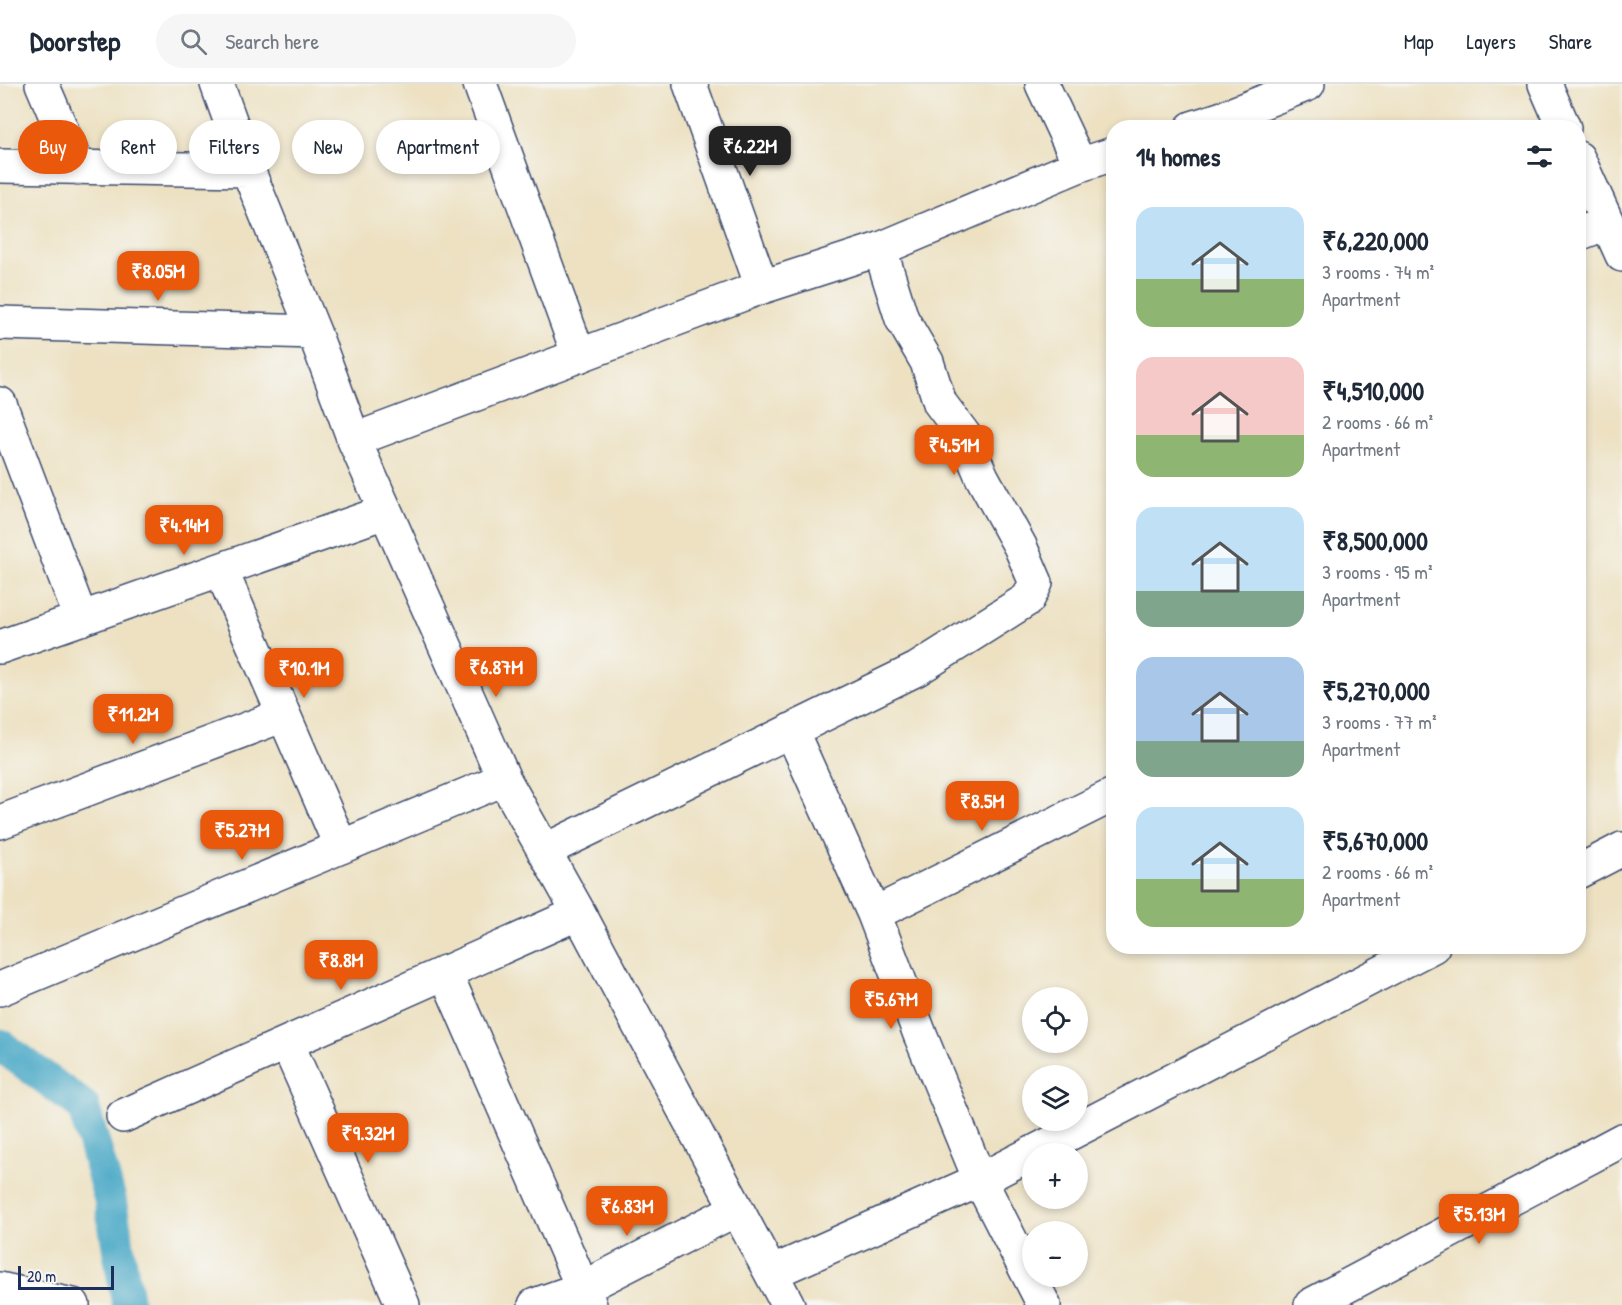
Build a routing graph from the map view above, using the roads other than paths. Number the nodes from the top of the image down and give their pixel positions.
1 (42, 84) edge
2 (217, 84) edge
3 (480, 84) edge
4 (690, 84) edge
5 (1042, 84) edge
6 (1308, 84) edge
7 (1545, 84) edge
8 (1260, 93) edge
9 (57, 120) edge
10 (230, 120) edge
11 (1220, 120) edge
12 (1561, 120) edge
13 (1106, 156) edge
14 (1080, 165) junction
15 (0, 166) edge
16 (18, 166) edge
17 (88, 168) edge
18 (189, 169) edge
19 (250, 174) edge
20 (1586, 195) edge
21 (1593, 228) edge
22 (880, 249) junction
23 (1622, 255) edge
24 (762, 287) junction
25 (0, 323) edge
26 (314, 332) junction
27 (579, 356) junction
28 (0, 404) edge
29 (354, 440) junction
30 (385, 512) junction
31 (221, 570) junction
32 (81, 619) junction
33 (0, 647) edge
34 (284, 715) junction
35 (791, 730) junction
36 (504, 779) junction
37 (1106, 798) edge
38 (0, 822) edge
39 (341, 847) junction
40 (1622, 849) edge
41 (544, 851) junction
42 (1586, 868) edge
43 (579, 913) junction
44 (874, 914) junction
45 (1418, 954) edge
46 (445, 972) junction
47 (0, 989) edge
48 (287, 1043) junction
49 (123, 1116) dead end
50 (1622, 1140) edge
51 (980, 1180) junction
52 (737, 1209) junction
53 (771, 1273) junction
54 (0, 1288) edge
55 (586, 1297) edge
56 (73, 1305) edge
57 (403, 1305) edge
58 (535, 1305) edge
59 (788, 1305) edge
60 (1044, 1305) edge
61 (1311, 1305) edge

1 - 9 street
2 - 10 street
3 - 27 street
4 - 24 street
5 - 14 street
6 - 8 street
7 - 12 street
8 - 11 street
13 - 14 street
14 - 22 street
15 - 16 street
17 - 18 street
19 - 26 street
20 - 21 street
21 - 23 street
22 - 24 street
22 - 35 street
24 - 27 street
25 - 26 street
26 - 29 street
27 - 29 street
28 - 32 street
29 - 30 street
30 - 31 street
30 - 36 street
31 - 32 street
31 - 34 street
32 - 33 street
34 - 38 street
34 - 39 street
35 - 41 street
35 - 44 street
36 - 39 street
36 - 41 street
37 - 44 street
39 - 47 street
40 - 42 street
41 - 43 street
43 - 46 street
43 - 52 street
44 - 51 street
45 - 51 street
46 - 48 street
46 - 55 street
48 - 49 street
48 - 57 street
50 - 61 street
51 - 53 street
51 - 60 street
52 - 53 street
52 - 55 street
53 - 59 street
54 - 56 street
55 - 58 street

